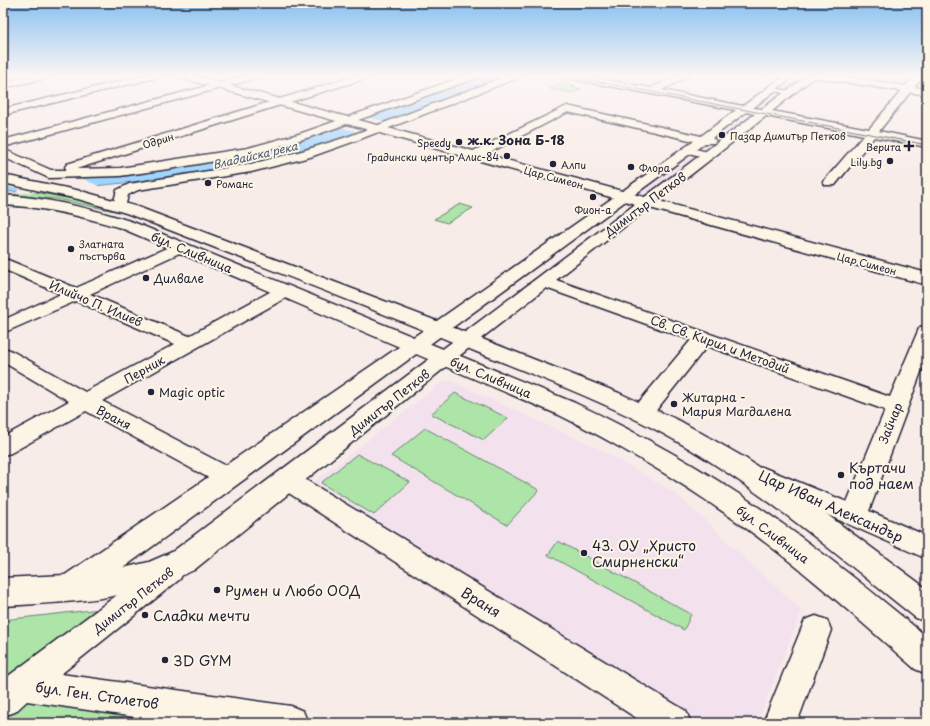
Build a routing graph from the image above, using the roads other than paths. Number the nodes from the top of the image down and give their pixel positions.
1 (16, 109) edge
2 (132, 109) edge
3 (258, 109) edge
4 (306, 109) edge
5 (384, 109) edge
6 (427, 109) edge
7 (744, 109) joint
8 (769, 109) edge
9 (892, 109) edge
10 (3, 112) edge
11 (764, 113) junction
12 (351, 121) junction
13 (376, 128) junction
14 (872, 133) junction
15 (702, 139) junction
16 (3, 144) edge
17 (723, 144) junction
18 (927, 144) edge
19 (687, 150) junction
20 (3, 153) edge
21 (475, 155) junction
22 (709, 155) junction
23 (45, 175) junction
24 (3, 180) edge
25 (830, 182) dead end
26 (22, 183) junction
27 (625, 196) junction
28 (3, 200) edge
29 (647, 202) junction
30 (120, 205) junction
31 (180, 247) junction
32 (3, 263) edge
33 (927, 279) edge
34 (544, 280) junction
35 (285, 291) junction
36 (74, 294) junction
37 (3, 327) edge
38 (438, 329) junction
39 (927, 330) edge
40 (703, 338) junction
41 (467, 340) junction
42 (190, 343) junction
43 (414, 344) junction
44 (3, 354) edge
45 (445, 358) junction
46 (85, 401) junction
47 (897, 407) junction
48 (642, 413) junction
49 (3, 447) edge
50 (736, 465) junction
51 (227, 477) junction
52 (288, 480) junction
53 (854, 516) junction
54 (927, 548) edge
55 (183, 561) junction
56 (72, 588) junction
57 (3, 592) edge
58 (927, 608) edge
59 (816, 630) dead end
60 (927, 658) edge
61 (13, 692) edge
62 (291, 723) edge
63 (674, 723) edge
64 (780, 723) edge

1 - 10 street
2 - 16 street
3 - 23 street, Одрин
4 - 12 main road, Цар Симеон
5 - 12 street
6 - 13 street
7 - 11 street
7 - 15 street, Димитър Петков
8 - 11 street, Димитър Петков
9 - 14 street
11 - 14 street
11 - 17 street, Димитър Петков
12 - 13 main road, Цар Симеон
12 - 23 street
13 - 21 main road, Цар Симеон
13 - 30 street
14 - 18 street
14 - 25 street
15 - 17 street
15 - 19 street, Димитър Петков
15 - 21 street
17 - 22 street, Димитър Петков
19 - 22 street
19 - 27 street, Димитър Петков
20 - 23 street
21 - 27 main road, Цар Симеон
22 - 29 street, Димитър Петков
23 - 26 street, Одрин
24 - 26 main road, бул. Сливница
26 - 30 main road, бул. Сливница
27 - 29 main road, Цар Симеон
27 - 38 street, Димитър Петков
28 - 31 main road, бул. Сливница
29 - 33 main road, Цар Симеон
29 - 34 street, Димитър Петков
30 - 38 main road, бул. Сливница
31 - 35 main road, бул. Сливница
31 - 36 street
32 - 36 street, Илийчо П. Илиев
34 - 40 street, Св. Св. Кирил и Методий
34 - 41 street, Димитър Петков
35 - 42 street, Перник
35 - 43 main road, бул. Сливница
36 - 37 street
36 - 42 street, Илийчо П. Илиев
38 - 41 main road, бул. Сливница
38 - 43 main road, Димитър Петков
39 - 47 street, Зайчар
40 - 47 street, Св. Св. Кирил и Методий
40 - 48 street
41 - 45 main road, Димитър Петков
41 - 48 main road, бул. Сливница
42 - 46 street, Перник
43 - 45 main road, бул. Сливница
43 - 51 main road, Димитър Петков
44 - 46 street, Враня
45 - 52 main road, Димитър Петков
45 - 60 main road, бул. Сливница
46 - 49 street, Перник
46 - 51 street, Враня
47 - 53 street, Зайчар
48 - 50 main road, бул. Сливница
50 - 53 street, Цар Иван Александър
50 - 58 main road, бул. Сливница
51 - 56 main road, Димитър Петков
52 - 55 main road, Димитър Петков
52 - 63 street, Враня
53 - 54 street, Цар Иван Александър
55 - 56 main road
55 - 61 street, Димитър Петков
56 - 57 main road
59 - 64 street
61 - 62 street, бул. Ген. Столетов

